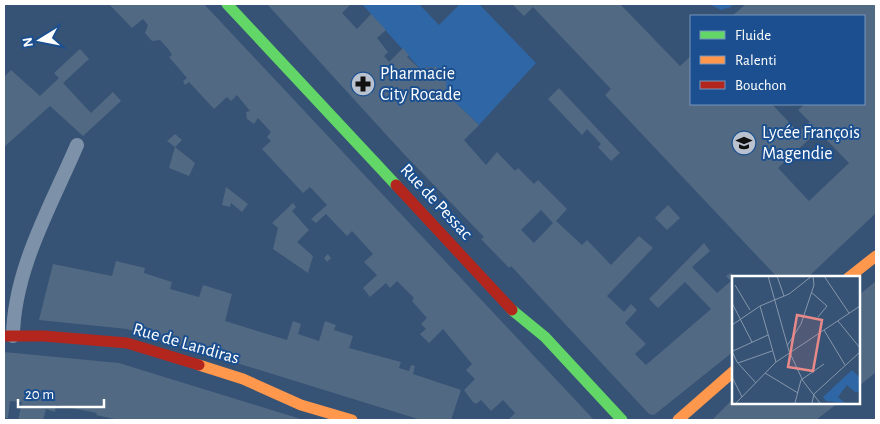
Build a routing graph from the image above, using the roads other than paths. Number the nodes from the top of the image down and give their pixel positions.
1 (227, 4) edge
2 (77, 145) dead end
3 (876, 256) edge
4 (851, 276) edge
5 (8, 336) edge
6 (732, 373) edge
7 (352, 420) edge
8 (622, 420) edge
9 (678, 420) edge

1 - 8 main road, Rue de Pessac
2 - 5 lane
3 - 4 main road
5 - 7 main road, Rue de Landiras
6 - 9 main road

